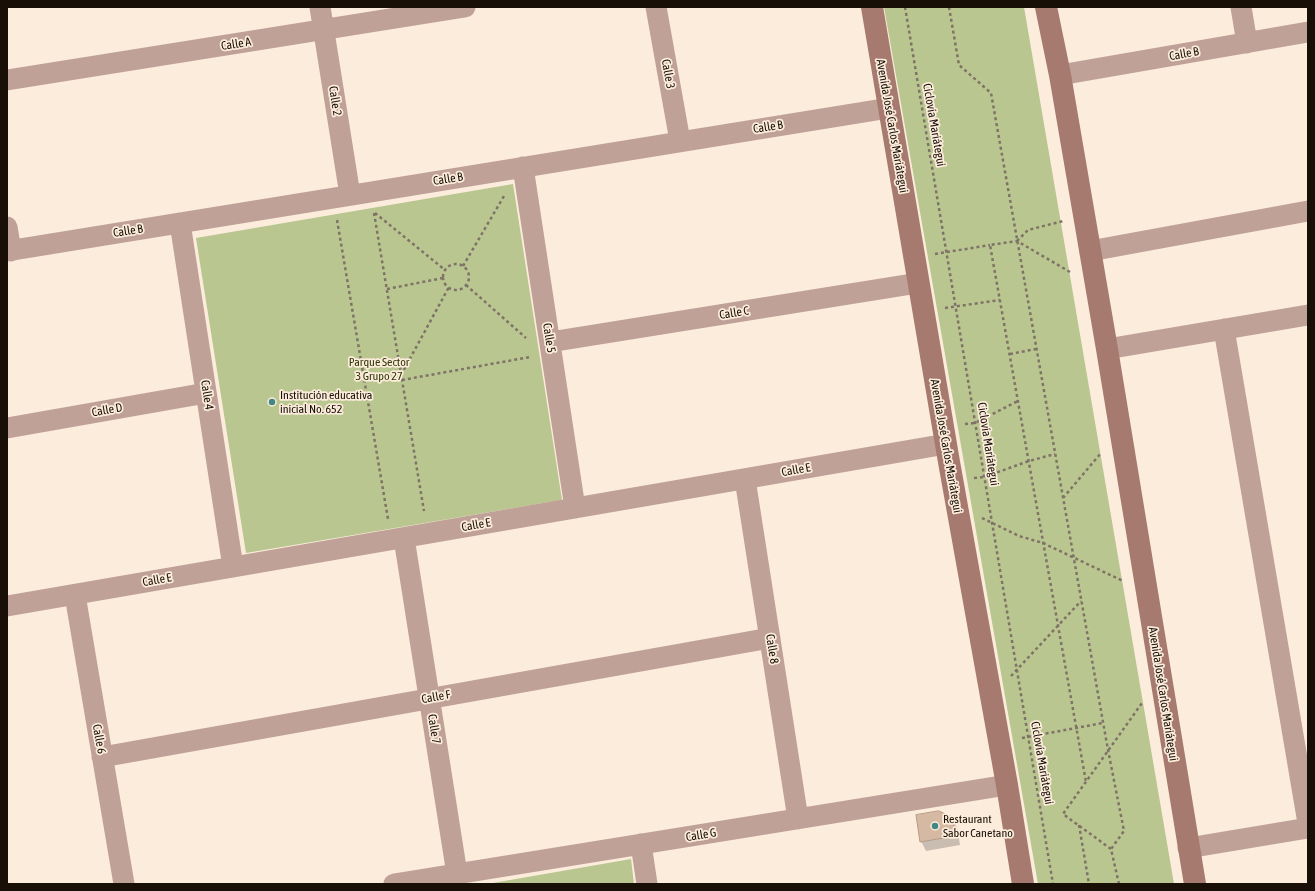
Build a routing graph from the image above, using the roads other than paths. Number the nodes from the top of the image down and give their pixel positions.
1 (320, 7) edge
2 (465, 7) edge
3 (656, 7) edge
4 (872, 7) edge
5 (1046, 7) edge
6 (1241, 7) edge
7 (324, 30) junction
8 (1308, 32) edge
9 (1247, 43) junction
10 (1060, 75) junction
11 (7, 80) edge
12 (889, 108) junction
13 (680, 142) junction
14 (523, 167) junction
15 (342, 197) junction
16 (1308, 212) edge
17 (180, 223) junction
18 (7, 227) edge
19 (9, 251) edge
20 (1090, 251) junction
21 (918, 283) junction
22 (1308, 315) edge
23 (1224, 329) junction
24 (1107, 349) junction
25 (546, 350) junction
26 (206, 393) junction
27 (7, 428) edge
28 (944, 436) junction
29 (745, 479) junction
30 (576, 508) junction
31 (398, 539) junction
32 (233, 568) junction
33 (75, 595) junction
34 (7, 606) edge
35 (770, 638) junction
36 (429, 698) junction
37 (102, 757) junction
38 (1007, 785) junction
39 (798, 819) junction
40 (1308, 823) edge
41 (1308, 828) edge
42 (641, 844) junction
43 (1188, 848) junction
44 (457, 874) junction
45 (124, 884) edge
46 (394, 884) edge
47 (647, 884) edge
48 (1023, 884) edge
49 (1194, 884) edge

1 - 7 street, Calle 2
2 - 7 street, Calle A
3 - 13 street, Calle 3
4 - 12 main road, Avenida José Carlos Mariátegui
5 - 10 main road, Avenida José Carlos Mariátegui
6 - 9 street
7 - 11 street, Calle A
7 - 15 street, Calle 2
8 - 9 street, Calle B
9 - 10 street, Calle B
10 - 20 main road, Avenida José Carlos Mariátegui
12 - 13 street, Calle B
12 - 21 main road, Avenida José Carlos Mariátegui
13 - 14 street, Calle B
14 - 15 street, Calle B
14 - 25 street, Calle 5
15 - 17 street, Calle B
16 - 20 street
17 - 19 street, Calle B
17 - 26 street, Calle 4
18 - 19 street
20 - 24 main road, Avenida José Carlos Mariátegui
21 - 25 street, Calle C
21 - 28 main road, Avenida José Carlos Mariátegui
22 - 23 street
23 - 24 street
23 - 40 street
24 - 43 main road, Avenida José Carlos Mariátegui
25 - 30 street, Calle 5
26 - 27 street, Calle D
26 - 32 street, Calle 4
28 - 29 street, Calle E
28 - 38 main road, Avenida José Carlos Mariátegui
29 - 30 street, Calle E
29 - 35 street, Calle 8
30 - 31 street, Calle E
31 - 32 street, Calle E
31 - 36 street, Calle 7
32 - 33 street, Calle E
33 - 34 street, Calle E
33 - 37 street, Calle 6
35 - 36 street, Calle F
35 - 39 street, Calle 8
36 - 37 street, Calle F
36 - 44 street, Calle 7
37 - 45 street, Calle 6
38 - 39 street, Calle G
38 - 48 main road, Avenida José Carlos Mariátegui
39 - 42 street, Calle G
41 - 43 street
42 - 44 street, Calle G
42 - 47 street
43 - 49 main road, Avenida José Carlos Mariátegui
44 - 46 street, Calle G

